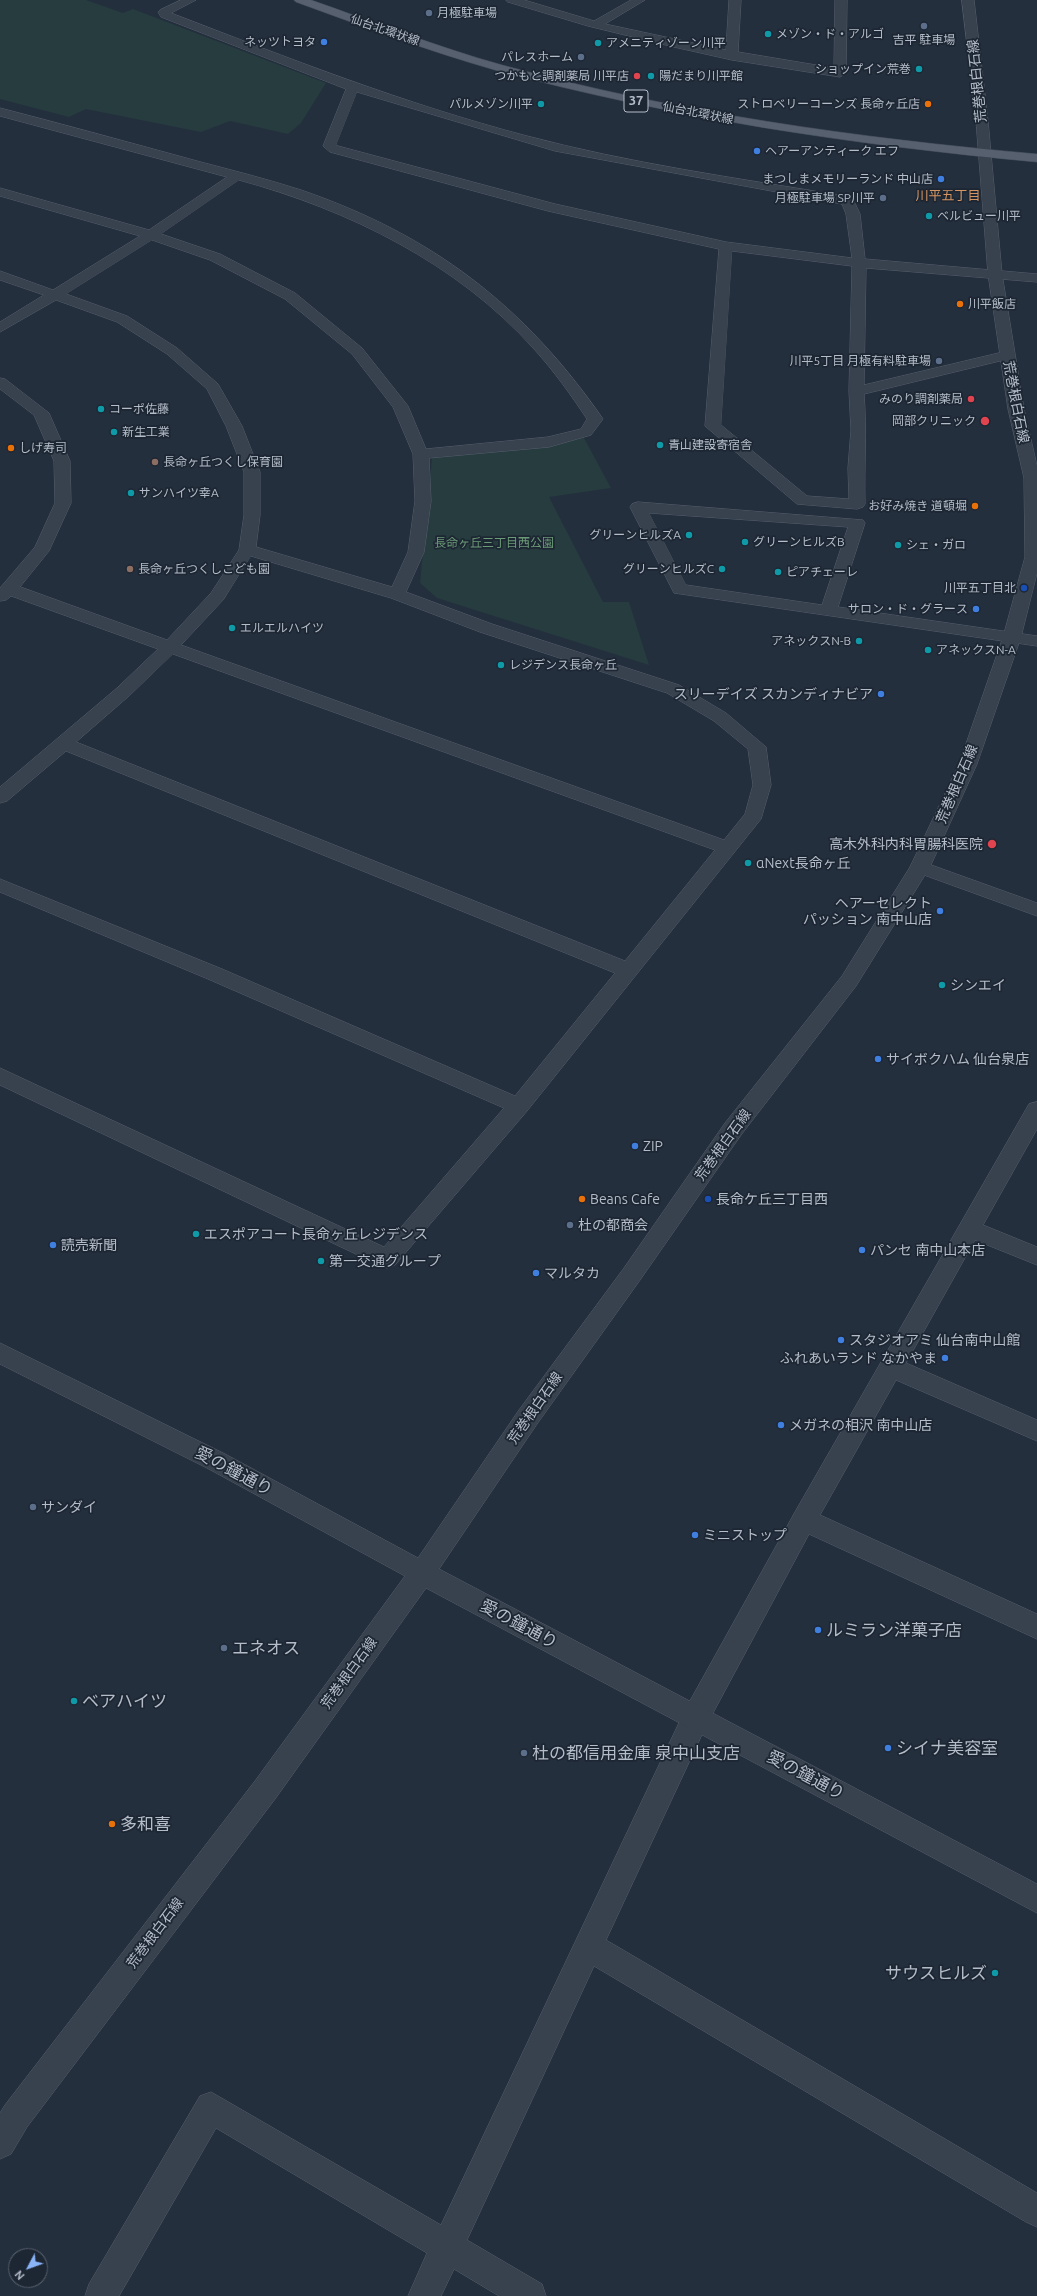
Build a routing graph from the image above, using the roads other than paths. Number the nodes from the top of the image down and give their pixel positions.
1 (190, 0) edge
2 (300, 0) edge
3 (332, 0) edge
4 (512, 0) edge
5 (639, 0) edge
6 (735, 0) edge
7 (841, 0) edge
8 (968, 0) edge
9 (596, 24) junction
10 (732, 56) junction
11 (353, 87) junction
12 (0, 112) edge
13 (983, 149) junction
14 (1037, 149) edge
15 (1037, 158) edge
16 (236, 176) junction
17 (0, 192) edge
18 (150, 234) junction
19 (726, 246) junction
20 (859, 263) junction
21 (995, 274) junction
22 (0, 275) edge
23 (1037, 278) edge
24 (56, 294) junction
25 (0, 328) edge
26 (1007, 355) junction
27 (0, 382) edge
28 (856, 391) junction
29 (421, 454) junction
30 (1034, 478) edge
31 (247, 550) junction
32 (5, 593) edge
33 (396, 594) junction
34 (829, 610) junction
35 (1012, 637) junction
36 (1037, 641) edge
37 (169, 648) junction
38 (63, 744) junction
39 (0, 797) edge
40 (727, 848) junction
41 (920, 867) junction
42 (0, 884) edge
43 (1037, 910) edge
44 (629, 971) junction
45 (0, 1076) edge
46 (519, 1106) junction
47 (1037, 1110) edge
48 (970, 1229) junction
49 (1037, 1256) edge
50 (0, 1353) edge
51 (891, 1367) junction
52 (1037, 1432) edge
53 (804, 1520) junction
54 (422, 1573) junction
55 (1037, 1627) edge
56 (696, 1717) junction
57 (1037, 1899) edge
58 (590, 1947) junction
59 (0, 2143) edge
60 (1037, 2211) edge
61 (446, 2248) junction
62 (101, 2296) edge
63 (424, 2296) edge
64 (530, 2296) edge

1 - 11 street
2 - 13 main road, 仙台北環状線 / 37
3 - 13 main road, 仙台北環状線 / 37
4 - 9 street
5 - 9 street
6 - 10 street
7 - 10 street
8 - 13 street, 荒巻根白石線
9 - 10 street
11 - 19 street
11 - 20 street
12 - 16 street
13 - 14 main road, 仙台北環状線 / 37
13 - 15 main road, 仙台北環状線 / 37
13 - 21 street, 荒巻根白石線
16 - 18 street
16 - 29 street
17 - 18 street
18 - 24 street
18 - 29 street
19 - 20 street
19 - 28 street
20 - 21 street
20 - 28 street
21 - 23 street
21 - 26 street, 荒巻根白石線
22 - 24 street
24 - 25 street
24 - 31 street
26 - 28 street
26 - 30 street, 荒巻根白石線
27 - 32 street
29 - 33 street
30 - 35 street, 荒巻根白石線
31 - 33 street
31 - 37 street
32 - 37 street
33 - 40 street
34 - 34 street
34 - 35 street
35 - 36 street
35 - 41 street, 荒巻根白石線
37 - 38 street
37 - 40 street
38 - 39 street
38 - 44 street
40 - 44 street
41 - 43 street
41 - 54 street, 荒巻根白石線
42 - 46 street
44 - 46 street
45 - 46 street
47 - 48 street
48 - 49 street
48 - 51 street
50 - 54 street, 愛の鐘通り
51 - 52 street
51 - 53 street
53 - 55 street
53 - 56 street
54 - 56 street, 愛の鐘通り
54 - 59 street, 荒巻根白石線
56 - 57 street, 愛の鐘通り
56 - 58 street
58 - 60 street
58 - 61 street
61 - 62 street
61 - 63 street
61 - 64 street

